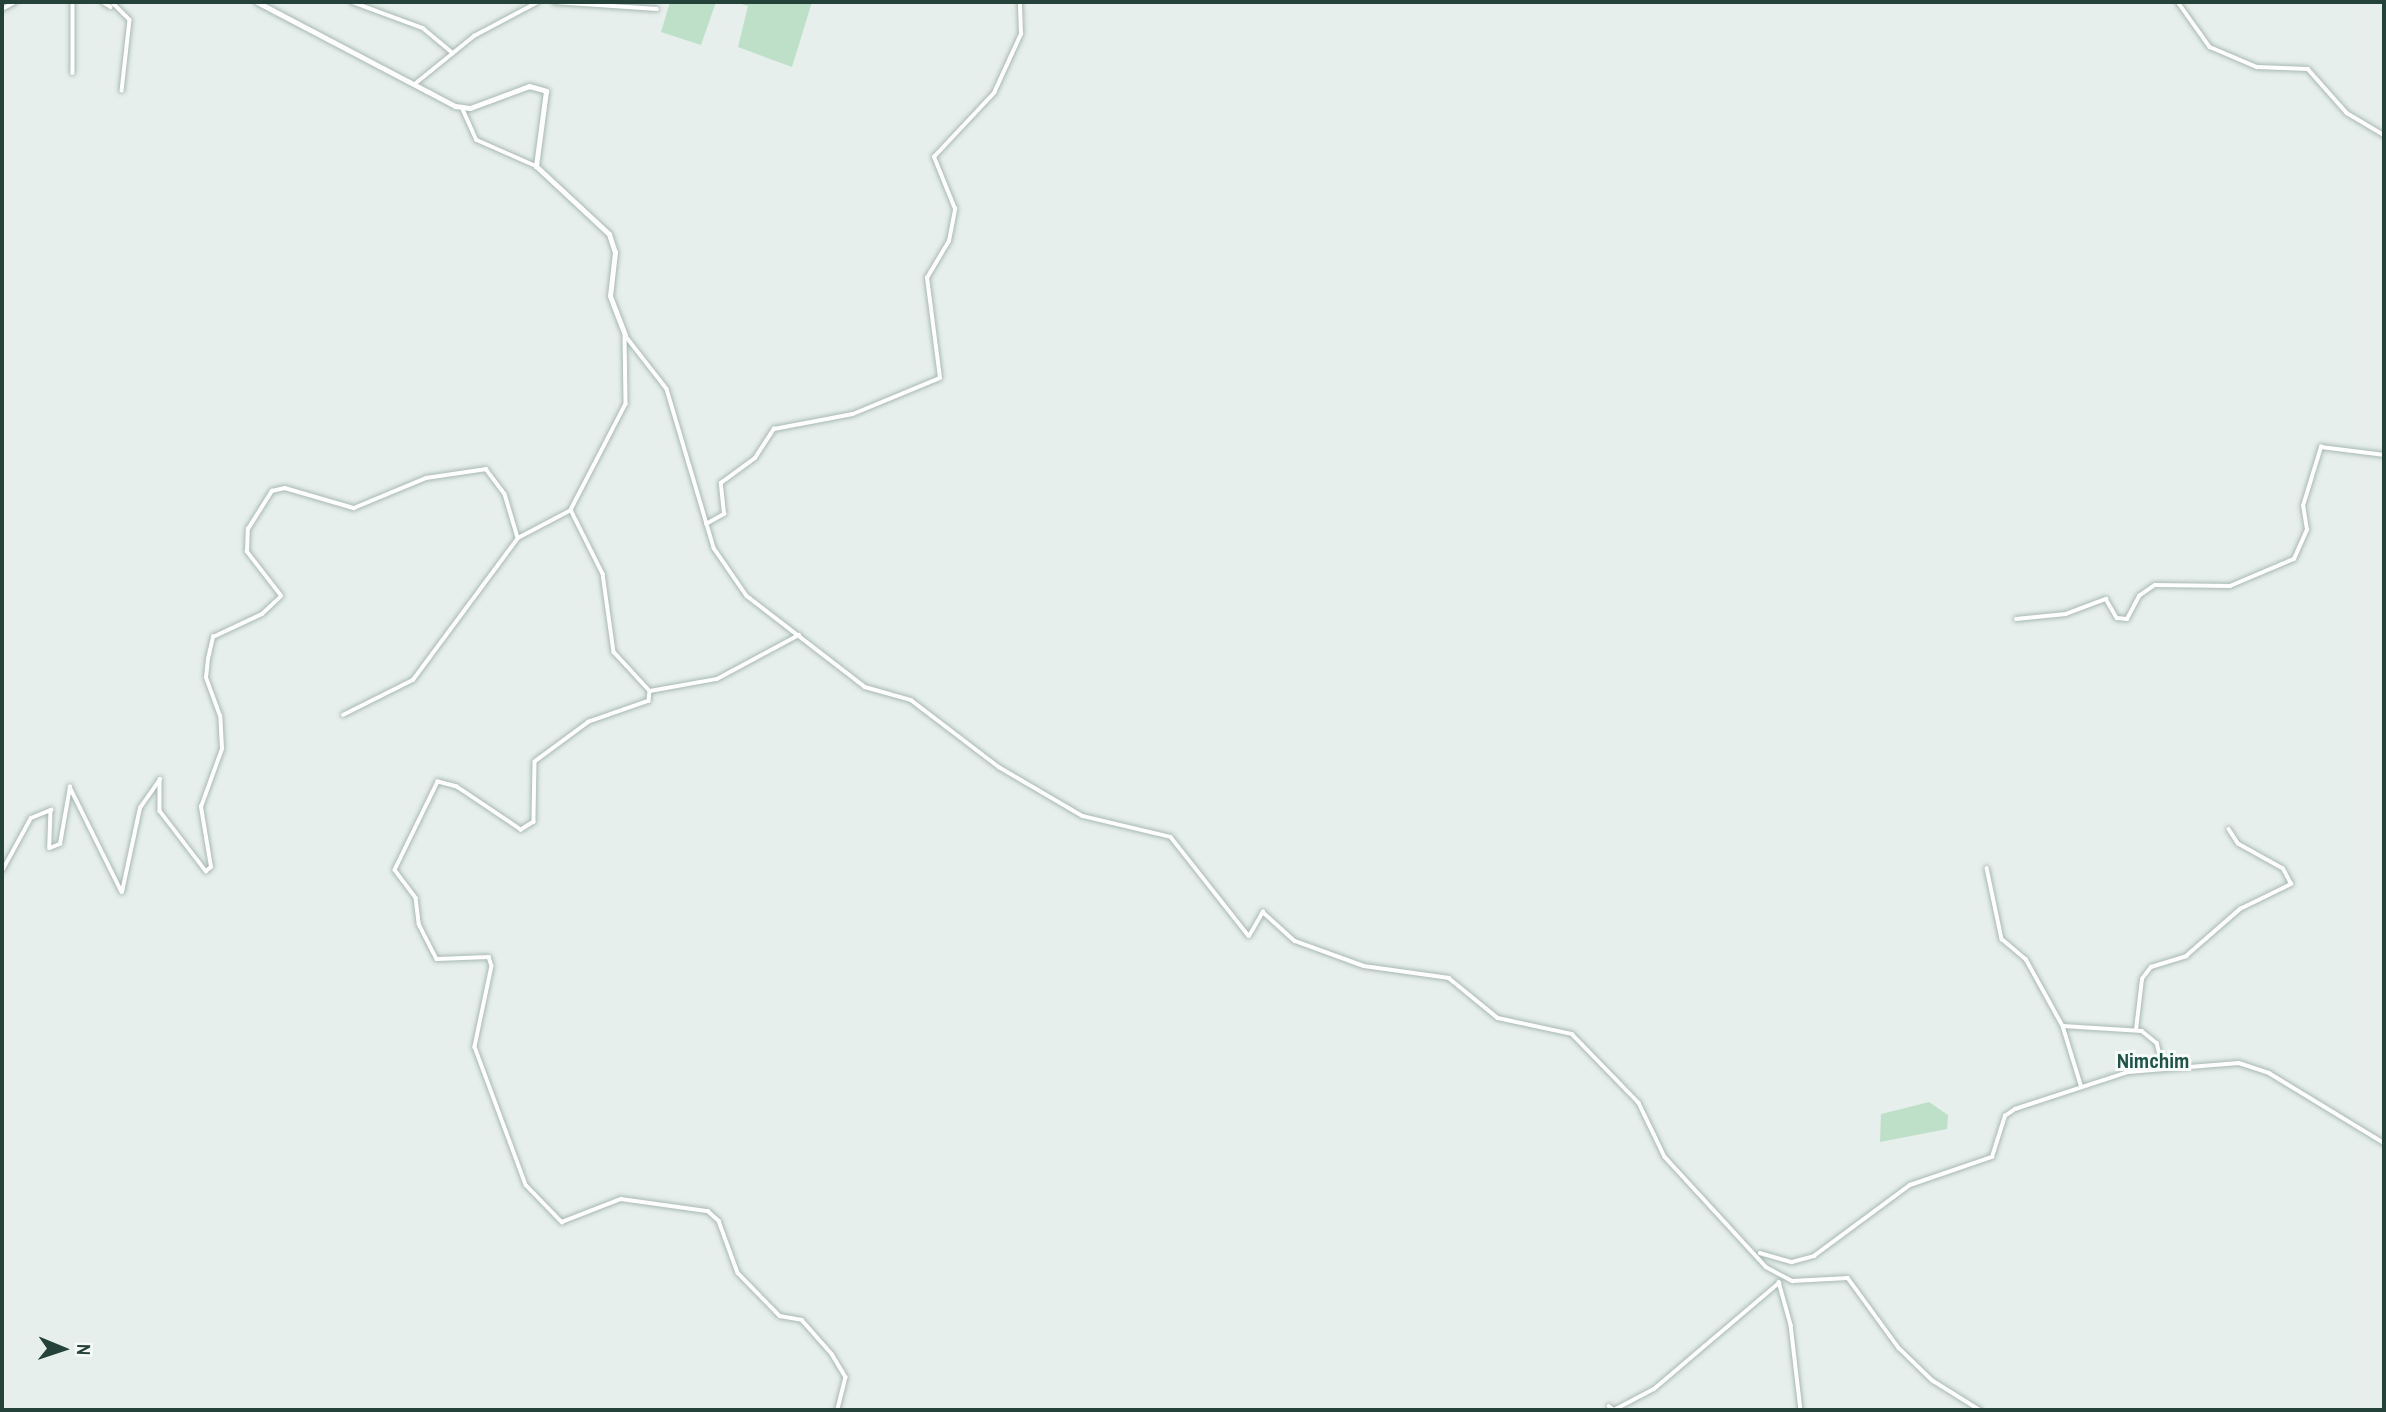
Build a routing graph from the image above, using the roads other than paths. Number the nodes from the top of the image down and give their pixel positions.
1 (15, 2) edge
2 (73, 2) edge
3 (103, 2) edge
4 (257, 2) edge
5 (352, 2) edge
6 (538, 2) edge
7 (554, 2) edge
8 (1020, 2) edge
9 (2178, 2) edge
10 (112, 4) edge
11 (2, 9) edge
12 (657, 9) dead end
13 (453, 53) junction
14 (73, 73) dead end
15 (416, 83) junction
16 (122, 91) dead end
17 (462, 107) junction
18 (2384, 135) edge
19 (537, 166) junction
20 (625, 335) junction
21 (2384, 455) edge
22 (571, 510) junction
23 (706, 524) junction
24 (518, 538) junction
25 (2016, 619) dead end
26 (799, 635) junction
27 (650, 691) junction
28 (343, 715) dead end
29 (2229, 830) dead end
30 (1987, 868) dead end
31 (2, 871) edge
32 (2063, 1027) junction
33 (2136, 1030) junction
34 (2163, 1067) junction
35 (2081, 1085) junction
36 (2384, 1143) edge
37 (1758, 1252) junction
38 (1778, 1277) junction
39 (1779, 1283) junction
40 (1609, 1406) dead end
41 (838, 1410) edge
42 (1801, 1410) edge
43 (1980, 1410) edge

1 - 11 street
2 - 14 street
3 - 10 street
4 - 15 street
5 - 13 street
6 - 13 street
7 - 12 street
8 - 23 street
9 - 18 street
10 - 16 street
13 - 15 street
15 - 17 street
17 - 19 street
17 - 19 street
19 - 20 street
20 - 22 street
20 - 23 street
21 - 25 street
22 - 24 street
22 - 27 street
23 - 26 street
24 - 28 street
24 - 31 street
26 - 27 street
26 - 37 street
27 - 41 street
29 - 33 street
30 - 32 street
32 - 33 street
32 - 35 street
33 - 34 street
34 - 35 street
34 - 36 street
35 - 37 street
37 - 38 street
38 - 39 street
38 - 43 street
39 - 40 street
39 - 42 street

